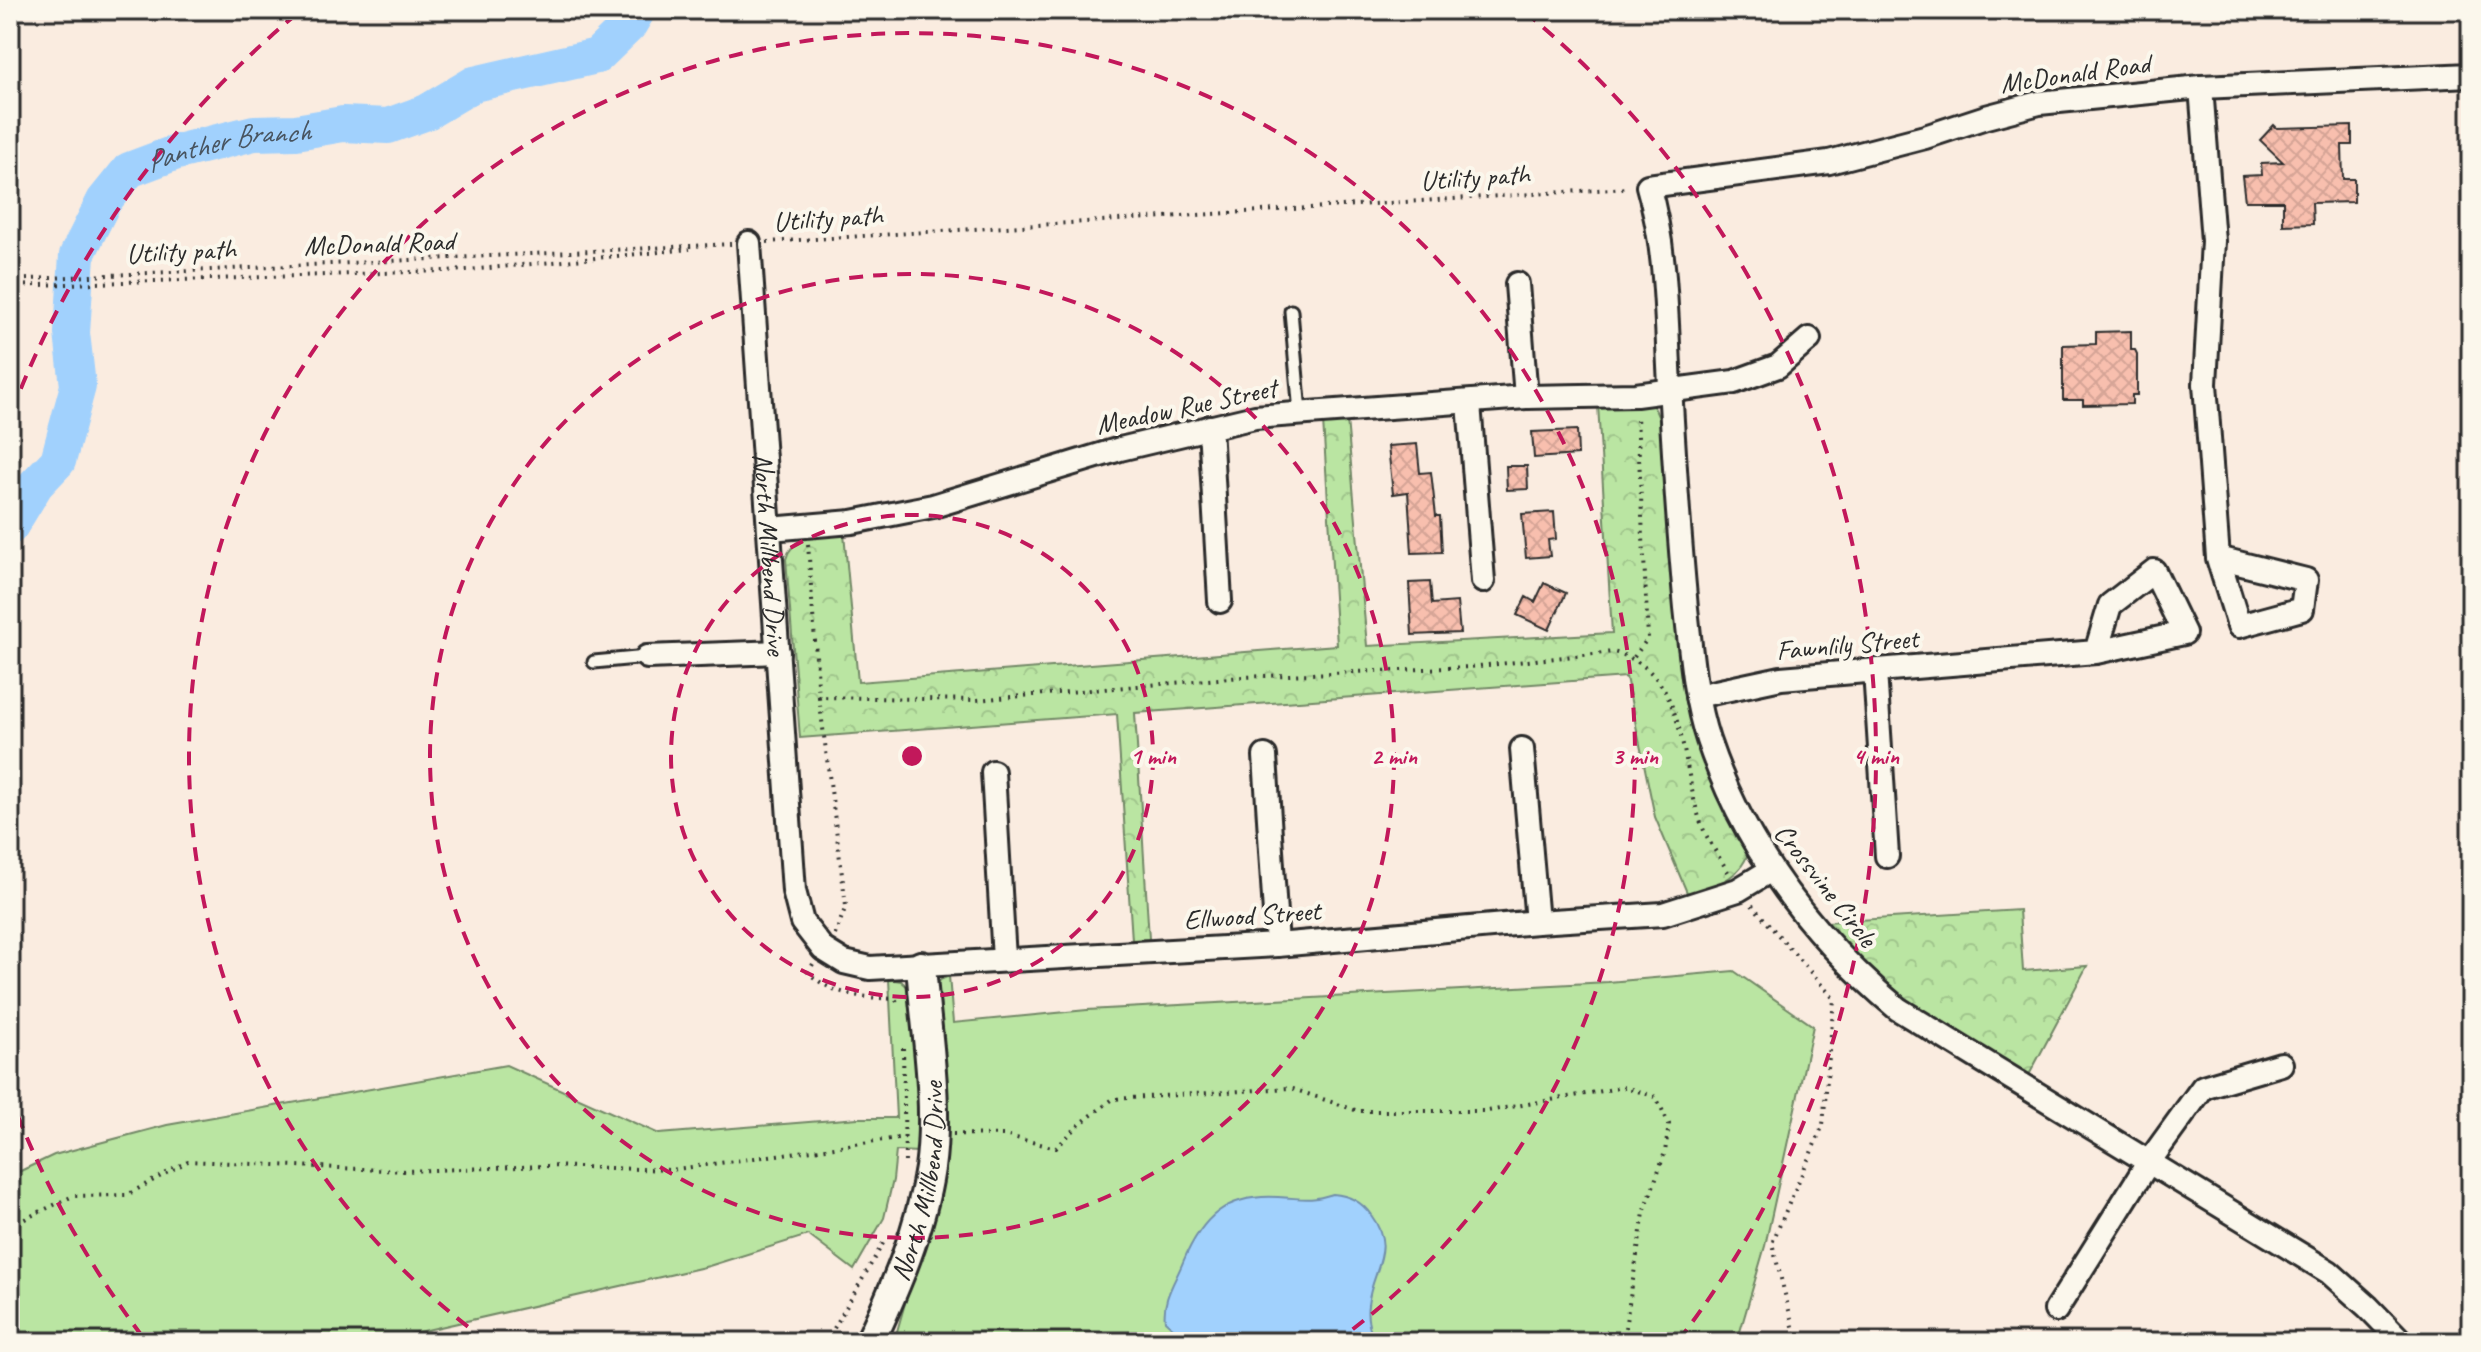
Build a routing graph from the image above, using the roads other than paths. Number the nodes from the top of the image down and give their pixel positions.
1 (2471, 75) edge
2 (2201, 87) junction
3 (1648, 186) joint
4 (749, 243) road end
5 (1517, 284) dead end
6 (1291, 311) dead end
7 (1809, 339) dead end
8 (1670, 392) junction
9 (1526, 397) junction
10 (1469, 403) junction
11 (1300, 413) junction
12 (1210, 427) junction
13 (770, 529) junction
14 (2218, 558) dead end
15 (1483, 581) dead end
16 (1220, 601) dead end
17 (778, 652) junction
18 (2096, 652) dead end
19 (647, 657) joint
20 (594, 662) dead end
21 (1875, 671) junction
22 (1697, 696) junction
23 (1522, 749) dead end
24 (1265, 756) dead end
25 (993, 772) dead end
26 (1887, 856) dead end
27 (1771, 870) junction
28 (1537, 922) junction
29 (1277, 945) junction
30 (823, 949) joint
31 (1004, 959) junction
32 (921, 966) junction
33 (2281, 1064) dead end
34 (2148, 1163) junction
35 (2056, 1310) dead end
36 (870, 1342) edge
37 (2402, 1342) edge

1 - 2 street, McDonald Road
2 - 3 street, McDonald Road
2 - 14 street
3 - 8 street, Crossvine Circle
4 - 13 street, North Millbend Drive
5 - 9 street
6 - 11 lane
7 - 8 street, Meadow Rue Street
8 - 9 street, Meadow Rue Street
8 - 22 street, Crossvine Circle
9 - 10 street, Meadow Rue Street
10 - 11 street, Meadow Rue Street
10 - 15 street
11 - 12 street, Meadow Rue Street
12 - 13 street, Meadow Rue Street
12 - 16 street
13 - 17 street, North Millbend Drive
17 - 19 street
17 - 30 street, North Millbend Drive
18 - 21 street, Fawnlily Street
19 - 20 lane
21 - 22 street, Fawnlily Street
21 - 26 street
22 - 27 street, Crossvine Circle
23 - 28 street
24 - 29 street
25 - 31 street
27 - 28 street, Ellwood Street
27 - 34 street, Crossvine Circle
28 - 29 street, Ellwood Street
29 - 31 street, Ellwood Street
30 - 32 street, Ellwood Street
31 - 32 street, Ellwood Street
32 - 36 street, North Millbend Drive
33 - 34 street
34 - 35 street
34 - 37 street, Crossvine Circle

